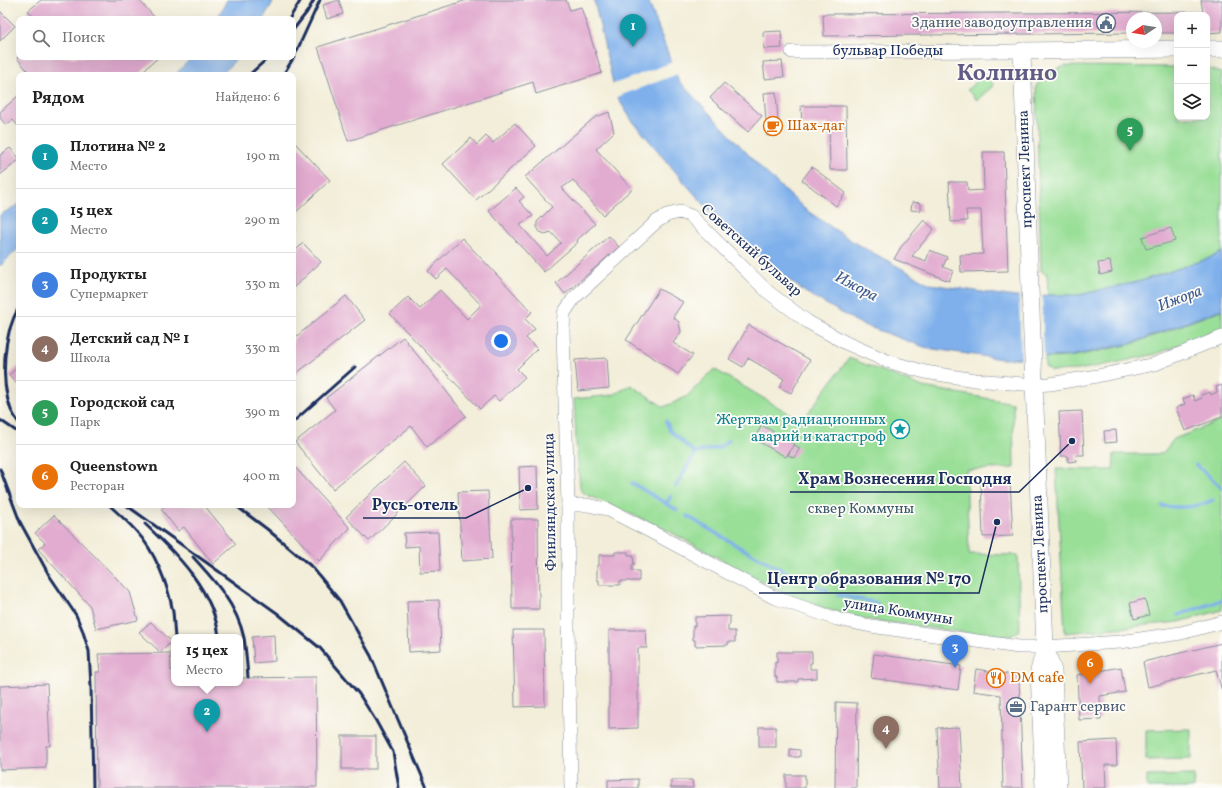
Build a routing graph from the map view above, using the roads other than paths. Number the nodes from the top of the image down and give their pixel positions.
1 (1174, 49) edge
2 (1210, 49) edge
3 (1222, 49) edge
4 (1022, 51) junction
5 (792, 52) dead end
6 (633, 244) joint
7 (1222, 338) edge
8 (1034, 385) junction
9 (568, 505) junction
10 (1222, 622) edge
11 (1045, 647) junction
12 (571, 788) edge
13 (1044, 788) edge
14 (1058, 788) edge

1 - 4 main road, бульвар Победы
2 - 3 main road
4 - 5 street, бульвар Победы
4 - 8 main road, проспект Ленина
6 - 8 street, Советский бульвар
6 - 9 street, Финляндская улица
7 - 8 street, Советский бульвар
8 - 11 main road, проспект Ленина
9 - 11 street, улица Коммуны
9 - 12 street, Финляндская улица
10 - 11 street, улица Коммуны
11 - 13 main road, проспект Ленина
11 - 14 main road, проспект Ленина

